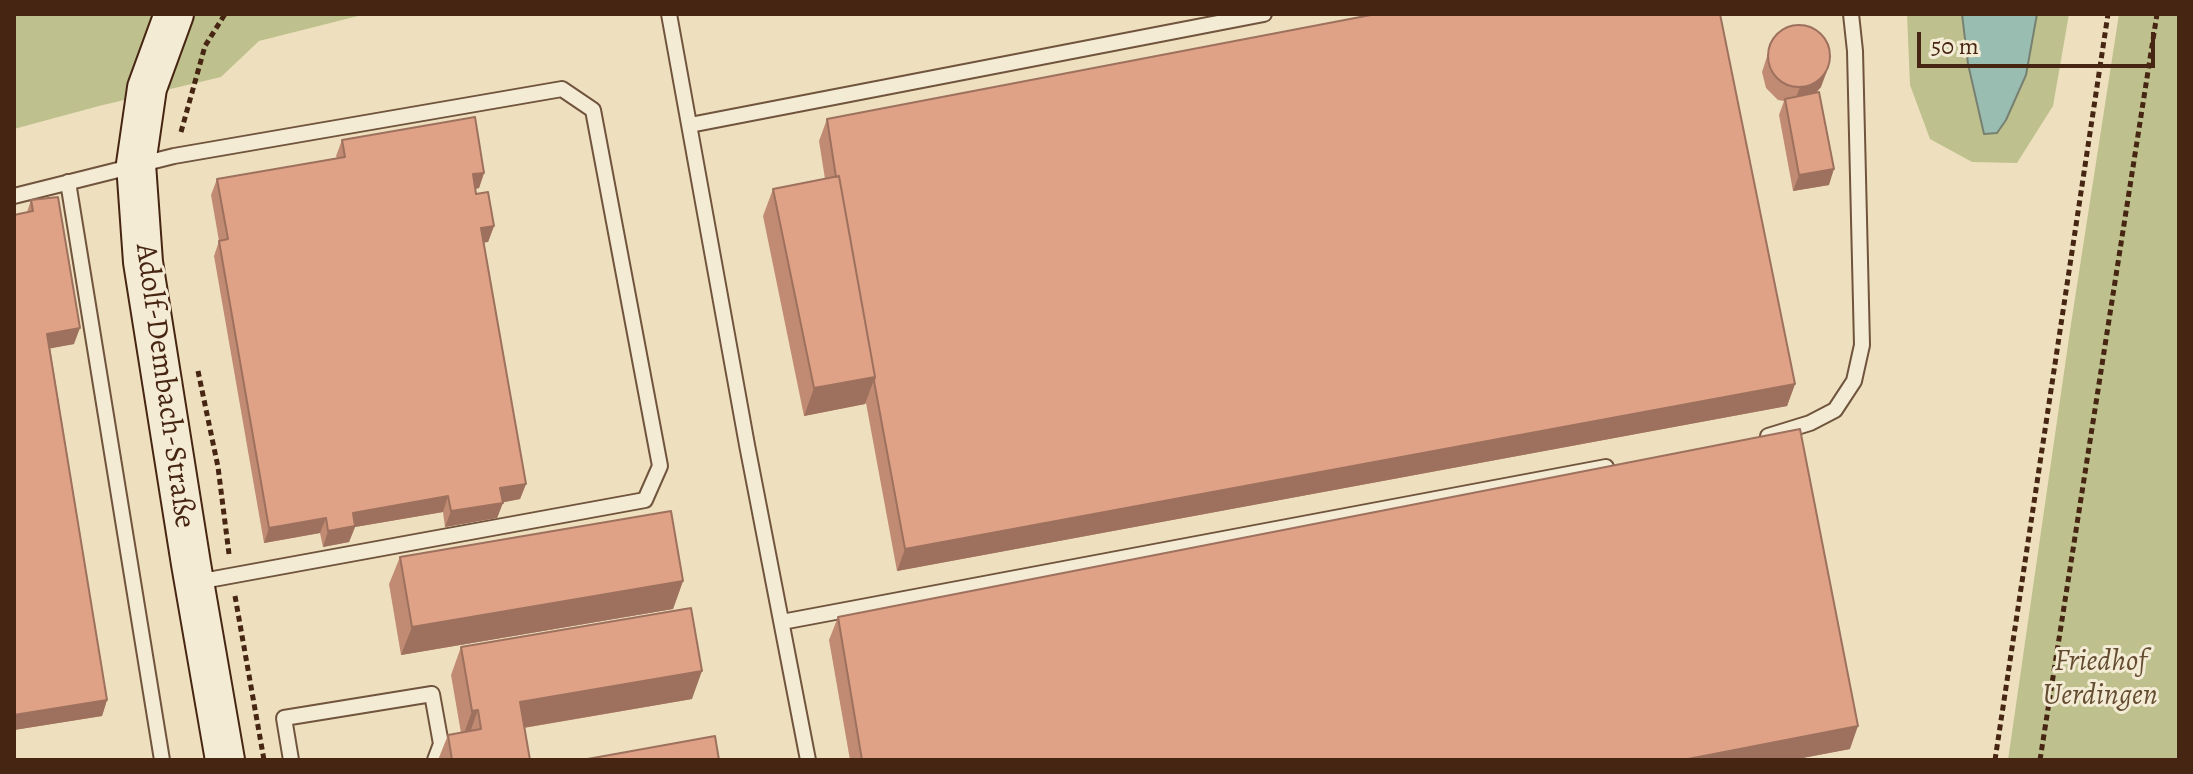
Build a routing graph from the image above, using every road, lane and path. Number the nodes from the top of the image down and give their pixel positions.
1 (174, 14) edge
2 (225, 14) edge
3 (669, 14) edge
4 (1264, 14) edge
5 (1851, 14) edge
6 (2108, 14) edge
7 (2157, 14) edge
8 (690, 125) junction
9 (174, 156) junction
10 (136, 164) junction
11 (68, 182) junction
12 (14, 196) edge
13 (196, 360) dead end
14 (1760, 438) edge
15 (1620, 464) edge
16 (232, 576) junction
17 (194, 582) junction
18 (782, 622) junction
19 (162, 760) edge
20 (225, 760) edge
21 (264, 760) edge
22 (291, 760) edge
23 (435, 760) edge
24 (808, 760) edge
25 (1995, 760) edge
26 (2040, 760) edge

1 - 10 main road, Adolf-Dembach-Straße
2 - 9 path
3 - 8 lane
4 - 8 lane
5 - 14 lane
6 - 25 path
7 - 26 path
8 - 18 lane
9 - 10 lane
9 - 16 lane
10 - 11 lane
10 - 17 main road, Adolf-Dembach-Straße
11 - 12 lane
11 - 19 lane
13 - 16 path
15 - 18 lane
16 - 17 lane
16 - 21 path
17 - 20 main road, Adolf-Dembach-Straße
18 - 24 lane
22 - 23 lane

